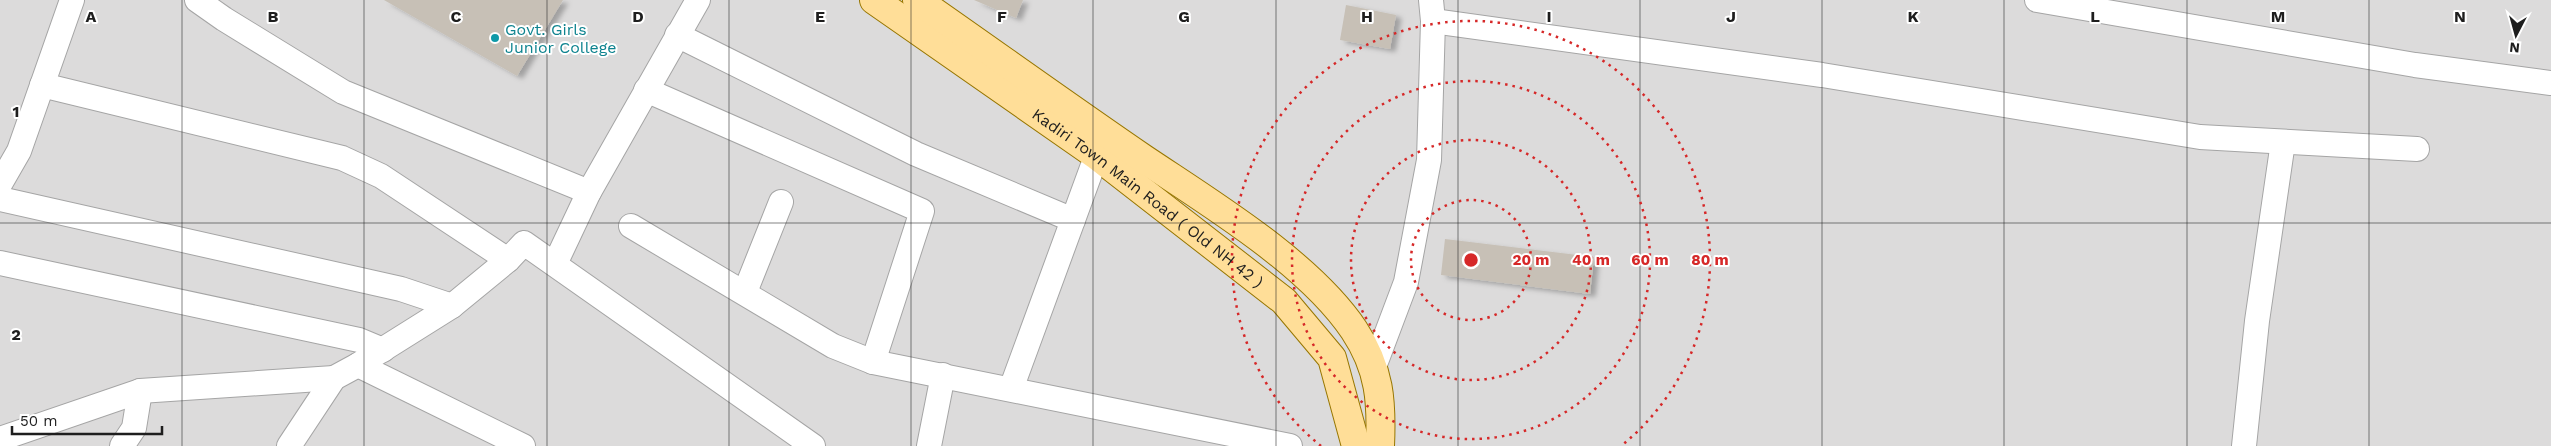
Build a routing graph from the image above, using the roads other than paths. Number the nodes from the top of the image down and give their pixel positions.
1 (72, 0) edge
2 (198, 0) edge
3 (698, 0) edge
4 (874, 0) edge
5 (917, 0) edge
6 (2036, 0) edge
7 (1432, 11) edge
8 (677, 36) junction
9 (2551, 83) edge
10 (42, 85) junction
11 (646, 90) junction
12 (2283, 142) junction
13 (1101, 143) junction
14 (2417, 150) dead end
15 (0, 184) edge
16 (589, 192) junction
17 (0, 199) edge
18 (781, 202) dead end
19 (1073, 220) junction
20 (631, 226) dead end
21 (508, 260) junction
22 (0, 263) edge
23 (555, 264) junction
24 (745, 292) junction
25 (452, 306) junction
26 (383, 350) junction
27 (873, 362) junction
28 (358, 365) junction
29 (1374, 368) junction
30 (943, 376) junction
31 (334, 378) junction
32 (1011, 389) junction
33 (140, 391) junction
34 (0, 439) edge
35 (122, 446) edge
36 (289, 446) edge
37 (523, 446) edge
38 (813, 446) edge
39 (929, 446) edge
40 (1290, 446) edge
41 (1356, 446) edge
42 (1380, 446) edge
43 (2244, 446) edge

1 - 10 street
2 - 16 street
3 - 8 street
4 - 13 main road, Kadiri Town Main Road ( Old NH 42 )
5 - 13 main road, Kadiri Town Main Road ( Old NH 42 )
6 - 9 street
7 - 12 street
7 - 29 street
8 - 11 street
8 - 19 street
10 - 15 street
10 - 21 street
11 - 16 street
11 - 27 street
12 - 14 street
12 - 43 street
13 - 19 street
13 - 29 main road, Kadiri Town Main Road ( Old NH 42 )
13 - 41 main road, Kadiri Town Main Road ( Old NH 42 )
16 - 23 street
17 - 25 street
18 - 24 street
19 - 32 street
20 - 24 street
21 - 23 street
21 - 25 street
22 - 26 street
23 - 38 street
24 - 27 street
25 - 26 street
26 - 28 street
27 - 30 street
28 - 31 street
28 - 37 street
29 - 42 main road, Kadiri Town Main Road ( Old NH 42 )
30 - 32 street
30 - 39 street
31 - 33 street
31 - 36 street
32 - 40 street
33 - 34 street
33 - 35 street

